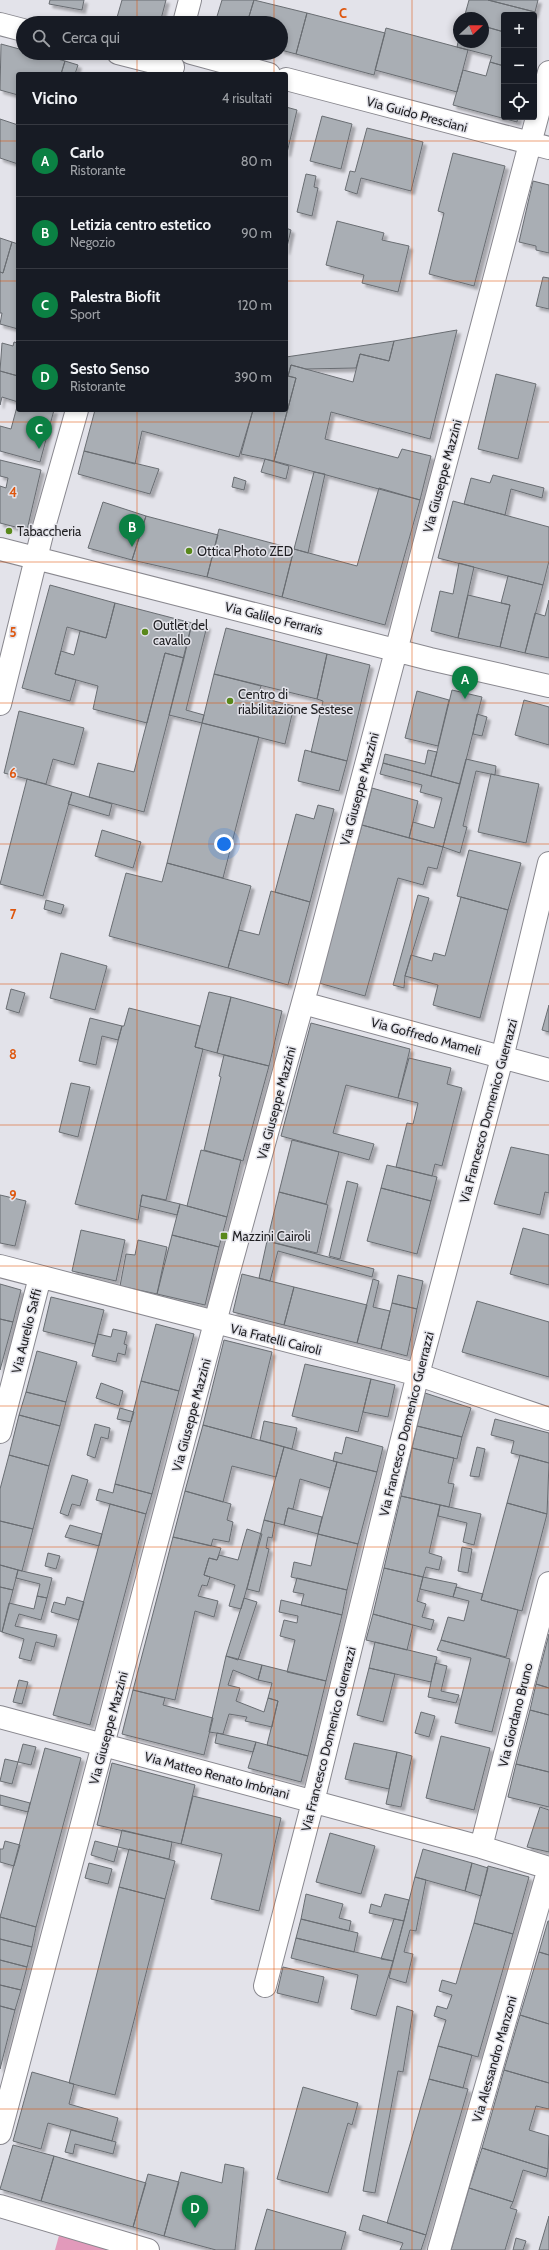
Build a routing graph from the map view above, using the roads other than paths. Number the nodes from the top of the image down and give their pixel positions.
1 (190, 0) edge
2 (186, 16) edge
3 (0, 24) edge
4 (16, 28) edge
5 (151, 60) edge
6 (216, 60) edge
7 (174, 65) edge
8 (261, 72) edge
9 (549, 72) edge
10 (288, 80) edge
11 (540, 146) edge
12 (76, 412) edge
13 (0, 548) edge
14 (37, 557) junction
15 (396, 650) junction
16 (549, 686) edge
17 (0, 704) edge
18 (549, 863) edge
19 (303, 1003) junction
20 (502, 1058) junction
21 (549, 1070) edge
22 (0, 1266) edge
23 (40, 1277) junction
24 (215, 1324) junction
25 (418, 1375) junction
26 (549, 1419) edge
27 (0, 1432) edge
28 (549, 1583) edge
29 (0, 1717) edge
30 (104, 1744) junction
31 (313, 1802) junction
32 (481, 1847) junction
33 (549, 1868) edge
34 (265, 1986) dead end
35 (0, 2133) edge
36 (0, 2206) edge
37 (148, 2250) edge
38 (439, 2250) edge

1 - 2 street
3 - 4 street
5 - 7 street
6 - 8 street
9 - 11 street, Via Giuseppe Mazzini
10 - 11 street, Via Guido Presciani
11 - 15 street, Via Giuseppe Mazzini
12 - 14 street
13 - 14 street, Via Galileo Ferraris
14 - 15 street, Via Galileo Ferraris
14 - 17 street
15 - 16 street, Via Galileo Ferraris
15 - 19 street, Via Giuseppe Mazzini
18 - 20 street, Via Francesco Domenico Guerrazzi
19 - 20 street, Via Goffredo Mameli
19 - 24 street, Via Giuseppe Mazzini
20 - 21 street, Via Goffredo Mameli
20 - 25 street, Via Francesco Domenico Guerrazzi
22 - 23 street, Via Fratelli Cairoli
23 - 24 street, Via Fratelli Cairoli
23 - 27 street, Via Aurelio Saffi
24 - 25 street, Via Fratelli Cairoli
24 - 30 street, Via Giuseppe Mazzini
25 - 26 street, Via Fratelli Cairoli
25 - 31 street, Via Francesco Domenico Guerrazzi
28 - 32 street, Via Giordano Bruno
29 - 30 street, Via Matteo Renato Imbriani
30 - 31 street, Via Matteo Renato Imbriani
30 - 35 street, Via Giuseppe Mazzini
31 - 32 street, Via Matteo Renato Imbriani
31 - 34 street, Via Francesco Domenico Guerrazzi
32 - 33 street, Via Matteo Renato Imbriani
33 - 38 street, Via Alessandro Manzoni
36 - 37 street

